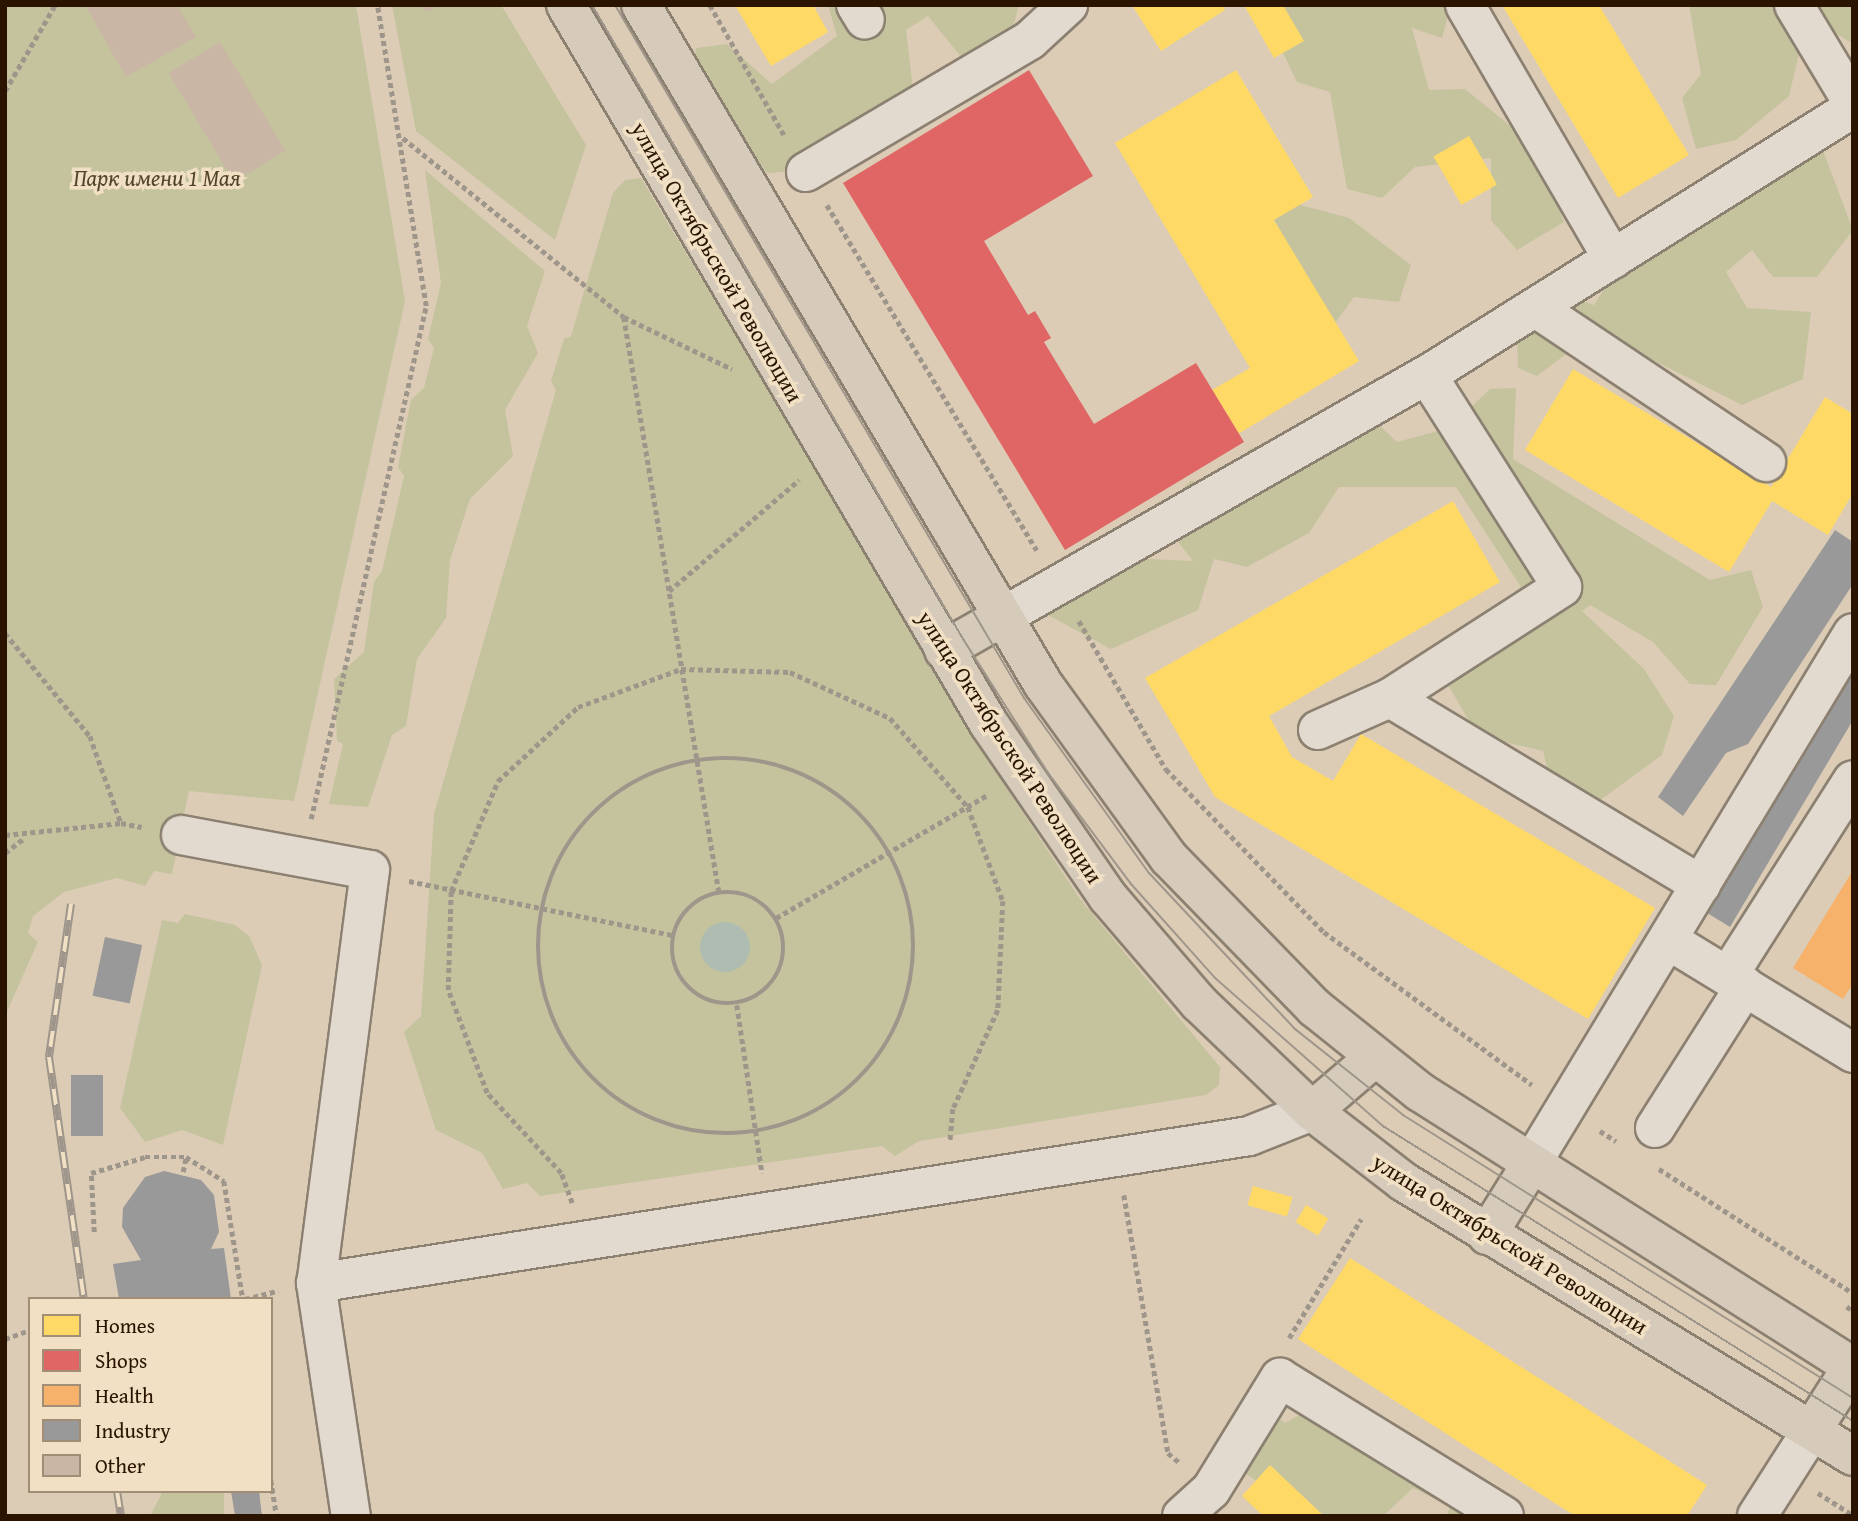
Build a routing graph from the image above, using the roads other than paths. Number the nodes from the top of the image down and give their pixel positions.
1 (566, 5) edge
2 (641, 5) edge
3 (1068, 5) edge
4 (1465, 5) edge
5 (1794, 5) edge
6 (1853, 106) edge
7 (806, 172) road end
8 (1613, 259) junction
9 (1536, 308) junction
10 (1427, 375) junction
11 (1766, 462) dead end
12 (1002, 617) junction
13 (1853, 633) edge
14 (944, 650) junction
15 (1390, 698) junction
16 (1318, 730) dead end
17 (1853, 780) edge
18 (181, 835) road end
19 (1701, 885) junction
20 (1668, 940) junction
21 (1736, 981) junction
22 (1853, 1053) edge
23 (1374, 1058) junction
24 (1312, 1111) junction
25 (1655, 1128) dead end
26 (1530, 1166) junction
27 (1487, 1235) junction
28 (316, 1283) junction
29 (1852, 1367) edge
30 (1812, 1430) junction
31 (1853, 1455) edge
32 (351, 1516) edge
33 (1182, 1516) edge
34 (1504, 1516) edge
35 (1757, 1516) edge

1 - 14 main road, улица Октябрьской Революции
2 - 12 main road
3 - 7 street
4 - 8 street
5 - 6 street
6 - 8 street
8 - 9 street
9 - 10 street
9 - 11 street
10 - 12 street
10 - 15 street
12 - 14 main road
12 - 23 main road
13 - 19 street
14 - 24 main road, улица Октябрьской Революции
15 - 16 street
15 - 19 street
17 - 21 street
18 - 28 street
19 - 20 street
20 - 21 street
20 - 26 street
21 - 22 street
21 - 25 street
23 - 24 main road
23 - 26 main road
24 - 27 main road, улица Октябрьской Революции
24 - 28 street
26 - 27 main road
26 - 29 main road
27 - 30 main road, улица Октябрьской Революции
28 - 32 street
29 - 30 main road
30 - 31 main road, улица Октябрьской Революции
30 - 35 street
33 - 34 street

